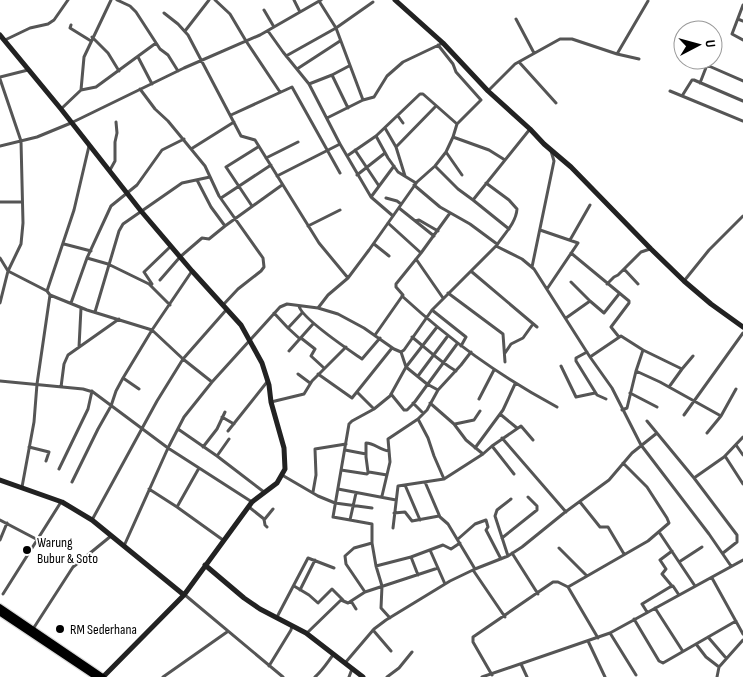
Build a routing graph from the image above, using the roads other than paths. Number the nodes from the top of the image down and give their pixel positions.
1 (68, 0) edge
2 (111, 0) edge
3 (117, 0) edge
4 (209, 0) edge
5 (214, 0) edge
6 (294, 0) edge
7 (320, 0) edge
8 (395, 0) edge
9 (648, 1) edge
10 (374, 2) dead end
11 (743, 5) edge
12 (264, 10) dead end
13 (300, 12) junction
14 (164, 13) dead end
15 (738, 18) junction
16 (516, 19) dead end
17 (743, 21) edge
18 (71, 25) dead end
19 (274, 27) junction
20 (336, 28) junction
21 (185, 31) junction
22 (268, 31) junction
23 (0, 35) edge
24 (91, 39) junction
25 (5, 40) junction
26 (340, 40) junction
27 (743, 40) edge
28 (246, 42) junction
29 (156, 43) junction
30 (440, 44) junction
31 (534, 53) junction
32 (617, 54) junction
33 (286, 56) junction
34 (138, 57) junction
35 (639, 59) dead end
36 (201, 61) junction
37 (519, 62) junction
38 (349, 66) junction
39 (297, 69) junction
40 (28, 70) junction
41 (704, 70) edge
42 (718, 70) edge
43 (119, 71) junction
44 (178, 71) junction
45 (332, 75) junction
46 (0, 78) edge
47 (743, 81) edge
48 (700, 82) junction
49 (152, 84) junction
50 (309, 84) junction
51 (140, 89) junction
52 (81, 90) junction
53 (488, 91) junction
54 (670, 91) dead end
55 (280, 92) junction
56 (682, 96) junction
57 (363, 100) junction
58 (743, 101) edge
59 (556, 103) dead end
60 (436, 106) junction
61 (348, 108) junction
62 (61, 109) junction
63 (231, 115) junction
64 (398, 116) junction
65 (327, 118) junction
66 (743, 121) edge
67 (116, 122) dead end
68 (234, 122) junction
69 (71, 123) junction
70 (404, 123) dead end
71 (458, 124) junction
72 (385, 128) junction
73 (530, 129) junction
74 (376, 136) junction
75 (453, 137) junction
76 (184, 139) junction
77 (21, 141) junction
78 (298, 142) dead end
79 (340, 144) junction
80 (90, 145) junction
81 (0, 146) edge
82 (258, 147) junction
83 (396, 147) junction
84 (191, 149) junction
85 (329, 150) junction
86 (355, 150) junction
87 (550, 150) junction
88 (446, 152) junction
89 (385, 153) junction
90 (347, 156) junction
91 (266, 158) junction
92 (505, 160) junction
93 (271, 165) junction
94 (394, 166) junction
95 (435, 166) junction
96 (366, 168) junction
97 (110, 170) junction
98 (340, 173) dead end
99 (357, 175) junction
100 (462, 175) dead end
101 (277, 176) junction
102 (405, 176) junction
103 (210, 177) junction
104 (197, 180) junction
105 (486, 183) junction
106 (415, 184) junction
107 (282, 185) junction
108 (238, 186) junction
109 (379, 186) junction
110 (128, 192) junction
111 (371, 197) junction
112 (221, 198) junction
113 (386, 198) dead end
114 (473, 200) junction
115 (0, 202) edge
116 (22, 202) junction
117 (590, 205) dead end
118 (252, 206) junction
119 (400, 206) junction
120 (340, 210) dead end
121 (141, 211) junction
122 (450, 213) junction
123 (393, 216) junction
124 (743, 216) edge
125 (235, 218) junction
126 (415, 221) junction
127 (388, 223) junction
128 (225, 226) junction
129 (308, 226) junction
130 (509, 229) junction
131 (540, 230) junction
132 (438, 231) junction
133 (434, 236) junction
134 (570, 240) junction
135 (64, 244) junction
136 (374, 244) junction
137 (171, 245) junction
138 (497, 245) junction
139 (651, 249) junction
140 (91, 251) junction
141 (421, 253) junction
142 (571, 254) junction
143 (389, 256) dead end
144 (180, 257) junction
145 (0, 258) edge
146 (88, 258) junction
147 (416, 259) junction
148 (108, 264) junction
149 (532, 267) junction
150 (624, 270) junction
151 (192, 271) junction
152 (8, 272) junction
153 (472, 272) junction
154 (348, 278) junction
155 (160, 280) dead end
156 (684, 280) junction
157 (571, 282) dead end
158 (607, 284) junction
159 (638, 284) dead end
160 (152, 286) junction
161 (548, 289) junction
162 (47, 291) junction
163 (448, 293) junction
164 (619, 294) junction
165 (50, 295) junction
166 (402, 296) junction
167 (443, 298) junction
168 (590, 301) junction
169 (0, 303) edge
170 (71, 303) junction
171 (170, 305) junction
172 (299, 306) junction
173 (225, 307) junction
174 (81, 308) junction
175 (318, 308) junction
176 (432, 310) junction
177 (94, 312) junction
178 (274, 312) junction
179 (302, 313) junction
180 (426, 318) junction
181 (566, 318) junction
182 (119, 319) junction
183 (313, 324) junction
184 (533, 324) junction
185 (437, 327) junction
186 (537, 327) dead end
187 (743, 327) edge
188 (288, 328) junction
189 (152, 330) junction
190 (743, 333) edge
191 (375, 334) junction
192 (412, 337) junction
193 (447, 337) junction
194 (619, 337) junction
195 (301, 338) junction
196 (380, 338) junction
197 (249, 340) junction
198 (459, 345) junction
199 (423, 346) junction
200 (346, 347) junction
201 (79, 348) junction
202 (392, 348) junction
203 (643, 350) junction
204 (290, 351) dead end
205 (401, 352) junction
206 (471, 352) junction
207 (588, 352) junction
208 (434, 354) junction
209 (505, 354) junction
210 (693, 356) dead end
211 (590, 357) junction
212 (183, 359) junction
213 (505, 362) dead end
214 (442, 364) junction
215 (561, 366) dead end
216 (324, 368) junction
217 (406, 368) junction
218 (682, 369) junction
219 (456, 370) junction
220 (494, 370) junction
221 (636, 371) junction
222 (298, 374) dead end
223 (318, 374) junction
224 (418, 376) junction
225 (123, 378) junction
226 (0, 381) edge
227 (212, 382) junction
228 (268, 382) junction
229 (310, 383) junction
230 (37, 384) junction
231 (427, 384) junction
232 (516, 384) junction
233 (60, 387) junction
234 (669, 387) junction
235 (139, 389) dead end
236 (736, 389) dead end
237 (438, 390) junction
238 (92, 391) junction
239 (357, 392) junction
240 (595, 393) junction
241 (630, 393) junction
242 (391, 394) junction
243 (479, 399) dead end
244 (606, 399) dead end
245 (693, 401) junction
246 (271, 402) junction
247 (414, 403) junction
248 (430, 403) junction
249 (111, 406) junction
250 (557, 407) dead end
251 (657, 407) dead end
252 (374, 409) junction
253 (622, 410) junction
254 (480, 411) dead end
255 (225, 412) dead end
256 (423, 413) junction
257 (500, 414) junction
258 (684, 415) dead end
259 (721, 416) junction
260 (222, 417) junction
261 (418, 419) junction
262 (647, 421) dead end
263 (234, 424) junction
264 (454, 424) junction
265 (142, 428) junction
266 (518, 428) junction
267 (178, 429) junction
268 (228, 431) dead end
269 (658, 433) junction
270 (707, 433) dead end
271 (743, 437) edge
272 (502, 438) junction
273 (229, 439) dead end
274 (533, 440) dead end
275 (346, 444) junction
276 (641, 445) junction
277 (736, 445) junction
278 (492, 446) junction
279 (29, 447) junction
280 (203, 447) junction
281 (168, 448) junction
282 (475, 448) junction
283 (344, 450) junction
284 (389, 451) junction
285 (366, 454) junction
286 (483, 454) junction
287 (743, 455) edge
288 (218, 456) junction
289 (724, 456) junction
290 (46, 461) dead end
291 (623, 463) junction
292 (199, 468) junction
293 (59, 469) dead end
294 (341, 470) junction
295 (368, 472) junction
296 (514, 474) dead end
297 (282, 475) junction
298 (387, 475) junction
299 (694, 478) junction
300 (444, 479) junction
301 (0, 480) edge
302 (72, 482) dead end
303 (425, 482) junction
304 (743, 484) edge
305 (405, 485) junction
306 (22, 487) junction
307 (150, 489) junction
308 (338, 489) junction
309 (264, 492) junction
310 (313, 493) junction
311 (356, 493) junction
312 (382, 496) junction
313 (528, 496) dead end
314 (511, 499) dead end
315 (396, 500) junction
316 (62, 502) junction
317 (580, 502) junction
318 (335, 503) junction
319 (250, 504) junction
320 (177, 507) junction
321 (353, 507) junction
322 (372, 508) dead end
323 (274, 509) dead end
324 (566, 512) junction
325 (394, 513) junction
326 (439, 516) junction
327 (0, 520) edge
328 (92, 520) junction
329 (264, 520) junction
330 (350, 520) junction
331 (420, 520) junction
332 (7, 523) junction
333 (267, 527) dead end
334 (393, 528) dead end
335 (659, 532) junction
336 (111, 536) junction
337 (502, 538) junction
338 (458, 539) junction
339 (0, 540) edge
340 (38, 540) junction
341 (223, 540) junction
342 (372, 543) junction
343 (460, 543) junction
344 (123, 546) junction
345 (702, 547) dead end
346 (559, 548) dead end
347 (430, 550) junction
348 (672, 551) junction
349 (723, 552) junction
350 (512, 553) junction
351 (624, 554) junction
352 (508, 556) junction
353 (411, 557) junction
354 (501, 559) junction
355 (315, 560) junction
356 (743, 560) edge
357 (679, 562) junction
358 (205, 565) junction
359 (376, 566) junction
360 (732, 566) junction
361 (334, 568) dead end
362 (438, 568) junction
363 (474, 569) junction
364 (418, 575) junction
365 (587, 576) junction
366 (712, 578) junction
367 (446, 584) junction
368 (294, 586) junction
369 (382, 586) junction
370 (672, 586) junction
371 (695, 586) junction
372 (568, 587) junction
373 (300, 590) junction
374 (365, 592) junction
375 (3, 594) dead end
376 (184, 594) junction
377 (538, 594) junction
378 (679, 595) junction
379 (343, 600) junction
380 (351, 601) junction
381 (0, 607) edge
382 (655, 608) junction
383 (356, 609) dead end
384 (647, 612) junction
385 (0, 613) edge
386 (505, 617) junction
387 (277, 618) junction
388 (390, 618) junction
389 (634, 619) junction
390 (736, 621) junction
391 (292, 626) junction
392 (33, 629) junction
393 (373, 630) junction
394 (227, 632) junction
395 (610, 633) junction
396 (306, 634) junction
397 (743, 634) edge
398 (708, 637) junction
399 (598, 638) junction
400 (743, 640) edge
401 (588, 641) junction
402 (696, 644) junction
403 (682, 650) junction
404 (391, 651) dead end
405 (412, 652) dead end
406 (334, 654) junction
407 (726, 658) junction
408 (345, 664) junction
409 (522, 664) junction
410 (269, 666) junction
411 (719, 667) junction
412 (352, 669) junction
413 (492, 675) junction
414 (636, 676) dead end
415 (96, 677) edge
416 (103, 677) edge
417 (163, 677) edge
418 (282, 677) edge
419 (315, 677) edge
420 (349, 677) edge
421 (363, 677) edge
422 (387, 677) edge
423 (482, 677) edge
424 (527, 677) edge
425 (604, 677) edge
426 (717, 677) edge

1 - 25 street
2 - 24 street
3 - 29 street
4 - 21 street
5 - 28 street
6 - 13 street
7 - 13 street
7 - 20 street
8 - 30 street
9 - 32 street
10 - 20 street
11 - 15 street
12 - 19 street
13 - 19 street
14 - 21 street
15 - 17 street
15 - 27 street
16 - 31 street
18 - 24 street
19 - 22 street
20 - 26 street
20 - 33 street
21 - 36 street
22 - 28 street
22 - 33 street
23 - 25 street
24 - 43 street
24 - 52 street
25 - 40 street
26 - 38 street
26 - 39 street
28 - 36 street
28 - 55 street
29 - 34 street
29 - 44 street
30 - 53 street
30 - 57 street
30 - 71 street
31 - 32 street
31 - 37 street
32 - 35 street
33 - 39 street
34 - 43 street
34 - 49 street
36 - 44 street
36 - 63 street
37 - 53 street
37 - 59 street
38 - 45 street
38 - 57 street
39 - 50 street
40 - 46 street
40 - 62 street
41 - 48 street
42 - 47 street
43 - 52 street
44 - 49 street
45 - 50 street
45 - 61 street
46 - 77 street
48 - 56 street
48 - 58 street
49 - 51 street
50 - 65 street
51 - 69 street
51 - 76 street
52 - 62 street
53 - 73 street
54 - 56 street
55 - 63 street
55 - 85 street
56 - 66 street
57 - 61 street
60 - 64 street
60 - 71 street
60 - 83 street
61 - 65 street
62 - 69 street
63 - 68 street
64 - 70 street
64 - 72 street
65 - 79 street
67 - 97 street
68 - 82 street
68 - 84 street
69 - 77 street
69 - 80 street
71 - 75 street
72 - 74 street
72 - 83 street
73 - 87 street
73 - 92 street
74 - 86 street
74 - 89 street
75 - 88 street
75 - 92 street
76 - 84 street
76 - 110 street
77 - 81 street
77 - 116 street
78 - 91 street
79 - 85 street
79 - 90 street
80 - 97 street
80 - 135 street
82 - 91 street
82 - 108 street
83 - 102 street
84 - 103 street
85 - 98 street
85 - 101 street
86 - 90 street
86 - 96 street
87 - 131 street
87 - 139 street
88 - 95 street
88 - 100 street
89 - 94 street
89 - 96 street
90 - 99 street
91 - 93 street
92 - 105 street
93 - 101 street
93 - 108 street
94 - 102 street
94 - 109 street
95 - 106 street
95 - 114 street
96 - 99 street
96 - 109 street
97 - 110 street
99 - 111 street
101 - 107 street
102 - 106 street
103 - 104 street
103 - 112 street
104 - 121 street
104 - 128 street
105 - 114 street
105 - 130 street
106 - 119 street
106 - 122 street
107 - 118 street
107 - 129 street
108 - 112 street
108 - 118 street
109 - 111 street
110 - 121 street
110 - 140 street
111 - 123 street
112 - 125 street
113 - 119 street
114 - 130 street
115 - 116 street
116 - 152 street
117 - 134 street
118 - 125 street
119 - 123 street
119 - 126 street
120 - 129 street
121 - 137 street
121 - 148 street
122 - 132 street
122 - 138 street
123 - 127 street
124 - 156 street
125 - 128 street
125 - 173 street
126 - 132 street
126 - 133 street
127 - 136 street
127 - 141 street
128 - 144 street
129 - 154 street
130 - 138 street
131 - 134 street
131 - 149 street
132 - 133 street
133 - 141 street
134 - 142 street
135 - 140 street
135 - 162 street
136 - 143 street
136 - 154 street
137 - 144 street
137 - 160 street
138 - 149 street
138 - 153 street
139 - 150 street
139 - 156 street
140 - 146 street
141 - 147 street
142 - 158 street
142 - 161 street
144 - 151 street
144 - 155 street
145 - 152 street
146 - 148 street
146 - 170 street
147 - 166 street
147 - 167 street
148 - 160 street
148 - 177 street
149 - 161 street
150 - 158 street
150 - 159 street
151 - 171 street
151 - 173 street
152 - 162 street
152 - 169 street
153 - 163 street
153 - 184 street
154 - 175 street
156 - 187 street
157 - 168 street
158 - 164 street
160 - 171 street
161 - 181 street
162 - 165 street
163 - 167 street
163 - 209 street
164 - 168 street
164 - 194 street
165 - 170 street
165 - 230 street
166 - 180 street
166 - 191 street
167 - 176 street
168 - 181 street
170 - 174 street
171 - 189 street
172 - 175 street
172 - 178 street
172 - 179 street
173 - 197 street
173 - 212 street
174 - 177 street
174 - 201 street
175 - 191 street
176 - 180 street
176 - 198 street
177 - 182 street
178 - 188 street
178 - 197 street
179 - 183 street
179 - 188 street
180 - 185 street
180 - 192 street
181 - 207 street
182 - 189 street
182 - 201 street
183 - 195 street
183 - 200 street
184 - 186 street
184 - 209 street
185 - 193 street
185 - 199 street
188 - 195 street
189 - 212 street
189 - 225 street
190 - 245 street
191 - 196 street
192 - 199 street
192 - 205 street
193 - 198 street
193 - 208 street
194 - 203 street
194 - 211 street
195 - 204 street
195 - 216 street
196 - 200 street
196 - 202 street
197 - 227 street
197 - 228 street
198 - 206 street
198 - 214 street
199 - 208 street
199 - 217 street
200 - 216 street
201 - 233 street
202 - 205 street
202 - 239 street
203 - 218 street
203 - 221 street
205 - 217 street
206 - 219 street
206 - 220 street
207 - 211 street
207 - 240 street
208 - 214 street
208 - 224 street
209 - 213 street
210 - 218 street
211 - 253 street
212 - 227 street
212 - 265 street
214 - 219 street
214 - 231 street
215 - 240 street
216 - 223 street
217 - 224 street
217 - 242 street
218 - 234 street
219 - 237 street
220 - 232 street
220 - 243 street
221 - 234 street
221 - 241 street
222 - 229 street
223 - 229 street
223 - 239 street
224 - 231 street
225 - 235 street
225 - 249 street
226 - 230 street
227 - 267 street
228 - 246 street
228 - 263 street
229 - 246 street
230 - 233 street
230 - 279 street
231 - 237 street
231 - 247 street
232 - 250 street
232 - 257 street
233 - 238 street
234 - 245 street
236 - 259 street
237 - 248 street
238 - 249 street
238 - 293 street
239 - 252 street
240 - 244 street
241 - 251 street
241 - 253 street
242 - 247 street
242 - 252 street
245 - 258 street
245 - 259 street
246 - 297 street
247 - 256 street
248 - 256 street
248 - 264 street
249 - 265 street
249 - 302 street
252 - 275 street
253 - 276 street
254 - 264 street
255 - 260 street
256 - 261 street
257 - 266 street
257 - 282 street
259 - 270 street
260 - 263 street
260 - 280 street
261 - 284 street
261 - 300 street
262 - 269 street
263 - 268 street
264 - 282 street
265 - 281 street
265 - 328 street
266 - 272 street
266 - 274 street
267 - 280 street
267 - 281 street
269 - 276 street
269 - 299 street
271 - 277 street
272 - 278 street
272 - 324 street
273 - 288 street
275 - 283 street
275 - 310 street
276 - 291 street
276 - 349 street
277 - 287 street
277 - 289 street
278 - 286 street
278 - 296 street
279 - 290 street
279 - 306 street
280 - 288 street
281 - 292 street
281 - 307 street
282 - 286 street
283 - 285 street
283 - 294 street
284 - 285 street
284 - 298 street
285 - 295 street
286 - 300 street
288 - 309 street
289 - 299 street
289 - 304 street
291 - 317 street
291 - 335 street
292 - 319 street
292 - 320 street
294 - 295 street
294 - 308 street
295 - 298 street
297 - 309 street
297 - 310 street
298 - 312 street
299 - 349 street
300 - 303 street
301 - 306 street
303 - 305 street
303 - 326 street
305 - 315 street
305 - 331 street
306 - 316 street
307 - 320 street
307 - 344 street
308 - 311 street
308 - 318 street
309 - 319 street
310 - 318 street
311 - 312 street
311 - 321 street
312 - 315 street
313 - 337 street
314 - 337 street
315 - 325 street
316 - 328 street
316 - 340 street
317 - 324 street
317 - 351 street
318 - 321 street
318 - 330 street
319 - 329 street
319 - 341 street
320 - 341 street
321 - 322 street
321 - 330 street
323 - 329 street
324 - 350 street
325 - 331 street
325 - 334 street
326 - 331 street
326 - 338 street
327 - 332 street
328 - 336 street
329 - 333 street
330 - 342 street
332 - 339 street
332 - 340 street
335 - 348 street
335 - 351 street
336 - 344 street
336 - 392 street
337 - 352 street
338 - 343 street
338 - 354 street
340 - 375 street
341 - 358 street
342 - 359 street
342 - 374 street
343 - 347 street
343 - 363 street
344 - 376 street
345 - 357 street
346 - 365 street
347 - 353 street
347 - 362 street
348 - 357 street
348 - 370 street
349 - 360 street
350 - 352 street
350 - 377 street
351 - 365 street
352 - 354 street
353 - 359 street
353 - 364 street
354 - 363 street
355 - 361 street
355 - 368 street
355 - 373 street
356 - 360 street
357 - 371 street
358 - 376 street
358 - 387 street
359 - 369 street
360 - 366 street
362 - 364 street
362 - 367 street
363 - 367 street
363 - 386 street
364 - 369 street
365 - 372 street
366 - 371 street
366 - 390 street
367 - 388 street
368 - 373 street
368 - 387 street
369 - 374 street
369 - 388 street
370 - 378 street
370 - 384 street
371 - 378 street
372 - 377 street
372 - 399 street
373 - 379 street
374 - 380 street
376 - 394 street
376 - 416 street
377 - 386 street
378 - 382 street
379 - 380 street
379 - 396 street
380 - 383 street
381 - 392 main road
382 - 384 street
382 - 403 street
384 - 389 street
385 - 415 main road
386 - 413 street
387 - 391 street
388 - 393 street
389 - 395 street
389 - 403 street
390 - 397 street
390 - 398 street
391 - 396 street
391 - 410 street
392 - 416 main road
393 - 404 street
393 - 408 street
394 - 410 street
394 - 417 street
395 - 399 street
395 - 414 street
396 - 406 street
398 - 402 street
398 - 407 street
399 - 401 street
400 - 407 street
401 - 409 street
401 - 425 street
402 - 403 street
402 - 411 street
405 - 422 street
406 - 408 street
406 - 419 street
407 - 411 street
408 - 412 street
409 - 413 street
409 - 424 street
410 - 418 street
411 - 426 street
412 - 420 street
412 - 421 street
413 - 423 street

